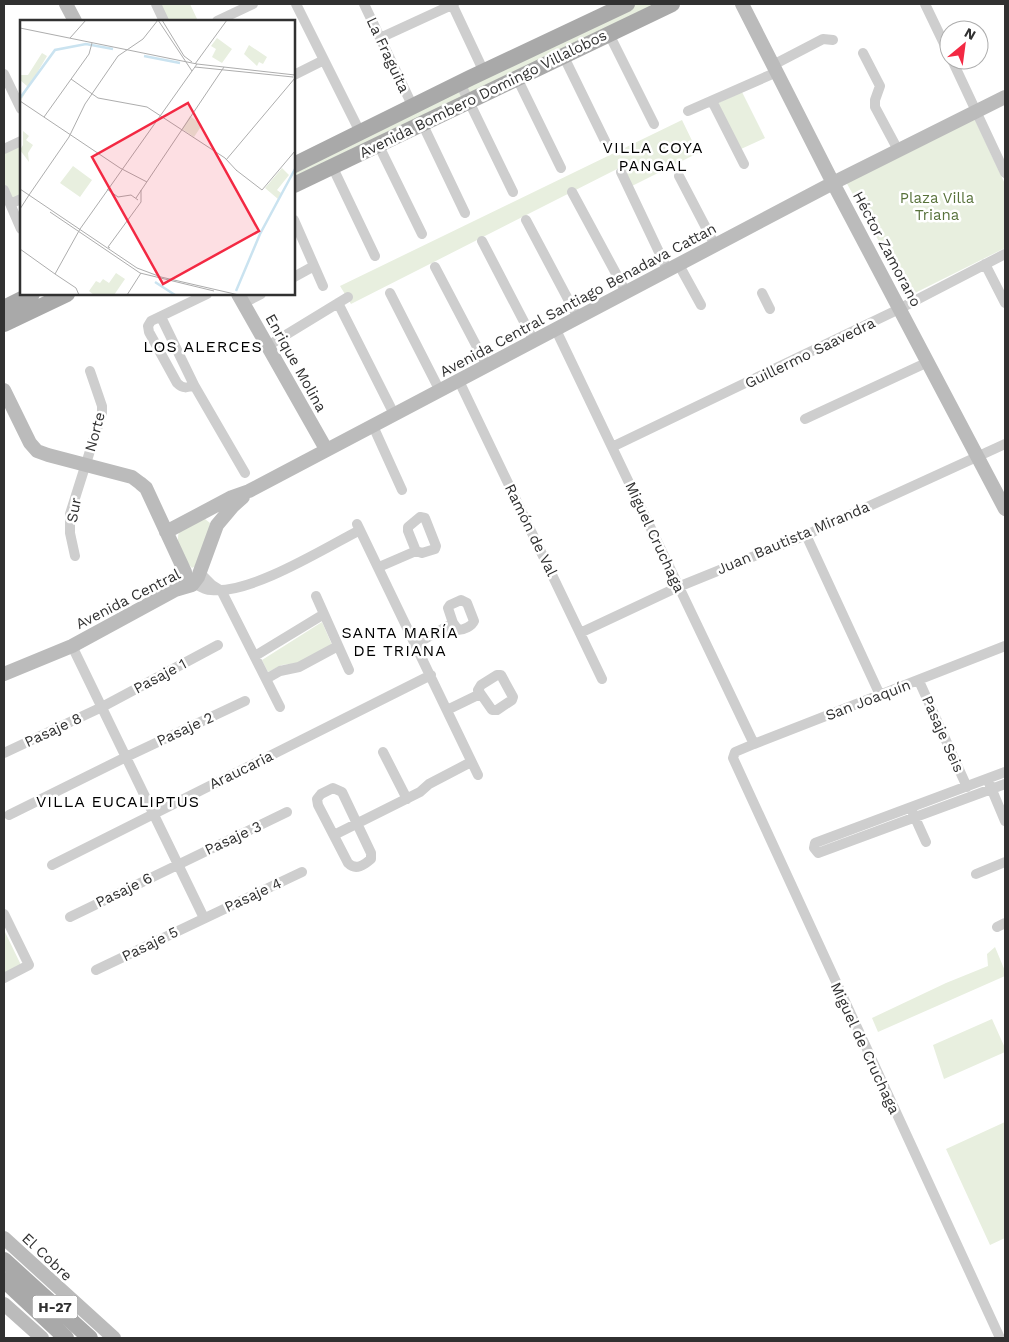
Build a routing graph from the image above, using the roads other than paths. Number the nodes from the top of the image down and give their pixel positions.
1 (156, 4) edge
2 (253, 4) edge
3 (296, 4) edge
4 (364, 4) edge
5 (453, 4) edge
6 (627, 4) edge
7 (672, 4) edge
8 (742, 4) edge
9 (925, 4) edge
10 (70, 5) edge
11 (232, 18) edge
12 (75, 20) edge
13 (164, 20) edge
14 (939, 33) edge
15 (609, 34) junction
16 (380, 38) junction
17 (833, 40) dead end
18 (863, 53) dead end
19 (563, 56) junction
20 (324, 60) junction
21 (775, 68) junction
22 (957, 70) edge
23 (484, 72) junction
24 (4, 74) edge
25 (295, 74) edge
26 (517, 78) junction
27 (460, 83) junction
28 (1005, 97) edge
29 (469, 101) junction
30 (712, 101) junction
31 (20, 107) edge
32 (413, 107) junction
33 (688, 111) dead end
34 (976, 111) junction
35 (422, 123) junction
36 (654, 124) dead end
37 (360, 132) junction
38 (20, 142) edge
39 (378, 144) junction
40 (607, 145) dead end
41 (4, 150) edge
42 (898, 150) junction
43 (295, 164) edge
44 (744, 164) dead end
45 (332, 166) junction
46 (561, 168) dead end
47 (620, 172) dead end
48 (1005, 173) edge
49 (679, 176) dead end
50 (833, 182) junction
51 (295, 184) edge
52 (4, 190) edge
53 (513, 192) dead end
54 (572, 192) dead end
55 (20, 199) edge
56 (10, 204) junction
57 (466, 213) dead end
58 (526, 220) dead end
59 (295, 222) edge
60 (20, 227) edge
61 (422, 234) dead end
62 (482, 241) dead end
63 (715, 245) junction
64 (1005, 254) edge
65 (375, 256) dead end
66 (985, 264) junction
67 (314, 266) junction
68 (435, 268) dead end
69 (673, 268) junction
70 (295, 276) edge
71 (323, 286) dead end
72 (626, 292) junction
73 (390, 293) dead end
74 (762, 293) dead end
75 (30, 295) edge
76 (65, 295) edge
77 (205, 295) edge
78 (256, 295) edge
79 (241, 298) edge
80 (1005, 303) edge
81 (701, 305) dead end
82 (4, 308) edge
83 (770, 309) dead end
84 (900, 309) junction
85 (161, 317) junction
86 (578, 318) junction
87 (4, 324) edge
88 (556, 330) junction
89 (534, 342) junction
90 (266, 347) junction
91 (928, 362) junction
92 (487, 366) junction
93 (90, 371) dead end
94 (459, 381) junction
95 (194, 385) junction
96 (4, 390) edge
97 (440, 390) junction
98 (394, 414) junction
99 (805, 418) dead end
100 (373, 426) junction
101 (1005, 444) edge
102 (612, 447) junction
103 (326, 449) junction
104 (976, 456) junction
105 (86, 464) junction
106 (245, 473) dead end
107 (402, 490) dead end
108 (249, 491) junction
109 (1005, 509) edge
110 (206, 511) junction
111 (217, 525) junction
112 (166, 532) junction
113 (806, 535) junction
114 (416, 551) dead end
115 (75, 556) dead end
116 (379, 568) junction
117 (193, 576) junction
118 (678, 588) junction
119 (221, 590) junction
120 (316, 596) dead end
121 (324, 614) junction
122 (453, 623) dead end
123 (580, 633) junction
124 (416, 644) junction
125 (218, 645) dead end
126 (72, 646) junction
127 (338, 646) junction
128 (1005, 646) edge
129 (255, 656) junction
130 (349, 670) dead end
131 (4, 674) edge
132 (430, 675) junction
133 (266, 679) junction
134 (602, 679) dead end
135 (919, 681) junction
136 (480, 694) dead end
137 (880, 695) junction
138 (245, 701) dead end
139 (102, 707) junction
140 (280, 707) dead end
141 (447, 710) junction
142 (754, 744) junction
143 (383, 752) dead end
144 (4, 753) edge
145 (733, 756) joint
146 (126, 757) junction
147 (471, 762) junction
148 (1005, 772) edge
149 (478, 775) dead end
150 (987, 779) junction
151 (1005, 784) edge
152 (967, 787) junction
153 (992, 790) junction
154 (407, 799) junction
155 (287, 812) dead end
156 (154, 813) junction
157 (912, 813) junction
158 (9, 815) dead end
159 (1005, 822) edge
160 (357, 823) junction
161 (334, 835) junction
162 (926, 842) dead end
163 (1005, 862) edge
164 (52, 864) dead end
165 (178, 864) junction
166 (302, 872) dead end
167 (976, 874) dead end
168 (4, 914) edge
169 (70, 917) dead end
170 (204, 918) junction
171 (96, 970) dead end
172 (4, 978) edge
173 (4, 1238) edge
174 (4, 1260) edge
175 (11, 1277) edge
176 (4, 1304) edge
177 (42, 1338) edge
178 (66, 1338) edge
179 (90, 1338) edge
180 (114, 1338) edge
181 (1000, 1338) edge

1 - 13 street
2 - 11 street
3 - 20 street
4 - 16 street, La Fraguita
5 - 16 street
5 - 23 street
6 - 23 main road, Avenida Bombero Domingo Villalobos
7 - 15 main road, Avenida Bombero Domingo Villalobos
8 - 21 street, Héctor Zamorano
9 - 14 street
10 - 12 street
15 - 19 main road, Avenida Bombero Domingo Villalobos
15 - 36 street
16 - 32 street, La Fraguita
17 - 21 street
18 - 42 street
19 - 26 main road, Avenida Bombero Domingo Villalobos
19 - 40 street
20 - 25 street
20 - 37 street
21 - 30 street
21 - 50 street, Héctor Zamorano
22 - 34 street
23 - 27 main road, Avenida Bombero Domingo Villalobos
24 - 31 street
26 - 29 main road, Avenida Bombero Domingo Villalobos
26 - 46 street
27 - 29 street
27 - 32 main road, Avenida Bombero Domingo Villalobos
28 - 34 street, Avenida Central Santiago Benadava Cattan
29 - 35 main road, Avenida Bombero Domingo Villalobos
29 - 53 street
30 - 33 street
30 - 44 street
32 - 37 main road, Avenida Bombero Domingo Villalobos
34 - 42 street, Avenida Central Santiago Benadava Cattan
34 - 48 street
35 - 39 main road, Avenida Bombero Domingo Villalobos
35 - 57 street
37 - 43 main road, Avenida Bombero Domingo Villalobos
38 - 41 street
39 - 45 main road, Avenida Bombero Domingo Villalobos
39 - 61 street
42 - 50 street, Avenida Central Santiago Benadava Cattan
45 - 51 main road, Avenida Bombero Domingo Villalobos
45 - 65 street
47 - 69 street
49 - 63 street
50 - 63 street, Avenida Central Santiago Benadava Cattan
50 - 84 street, Héctor Zamorano
52 - 56 street
54 - 72 street
55 - 56 street
56 - 60 street
58 - 86 street
59 - 67 street
62 - 89 street
63 - 69 street, Avenida Central Santiago Benadava Cattan
64 - 66 street, Guillermo Saavedra
66 - 80 street
66 - 84 street, Guillermo Saavedra
67 - 70 street
67 - 71 street
68 - 92 street
69 - 72 street, Avenida Central Santiago Benadava Cattan
69 - 81 street
72 - 86 street, Avenida Central Santiago Benadava Cattan
73 - 97 street
74 - 83 street
75 - 82 main road
76 - 87 main road
77 - 85 street
78 - 79 street
79 - 90 street, Enrique Molina
84 - 91 street, Héctor Zamorano
84 - 102 street, Guillermo Saavedra
85 - 95 street
85 - 95 street
86 - 88 street, Avenida Central Santiago Benadava Cattan
88 - 89 street, Avenida Central Santiago Benadava Cattan
88 - 102 street, Miguel Cruchaga
89 - 92 street, Avenida Central Santiago Benadava Cattan
90 - 98 street
90 - 103 street, Enrique Molina
91 - 99 street
91 - 104 street, Héctor Zamorano
92 - 94 street, Avenida Central Santiago Benadava Cattan
93 - 105 street, Norte
94 - 97 street, Avenida Central Santiago Benadava Cattan
94 - 123 street, Ramón de Val
95 - 106 street
96 - 105 street
97 - 98 street, Avenida Central Santiago Benadava Cattan
98 - 100 street, Avenida Central Santiago Benadava Cattan
100 - 103 street, Avenida Central Santiago Benadava Cattan
100 - 107 street
101 - 104 street, Juan Bautista Miranda
102 - 118 street, Miguel Cruchaga
103 - 108 street, Avenida Central Santiago Benadava Cattan
104 - 109 street, Héctor Zamorano
104 - 113 street, Juan Bautista Miranda
105 - 112 street
105 - 115 street, Sur
108 - 110 street, Avenida Central Santiago Benadava Cattan
108 - 111 street, Avenida Central
110 - 111 street
110 - 112 street, Avenida Central Santiago Benadava Cattan
111 - 117 street, Avenida Central
112 - 117 street
113 - 118 street, Juan Bautista Miranda
113 - 137 street
114 - 116 street
116 - 119 street
116 - 124 street
117 - 119 street
117 - 126 street, Avenida Central
118 - 123 street, Juan Bautista Miranda
118 - 142 street, Miguel Cruchaga
119 - 129 street
120 - 121 street
121 - 127 street
121 - 129 street
122 - 124 street
123 - 134 street, Ramón de Val
124 - 132 street
125 - 139 street, Pasaje 1
126 - 131 street, Avenida Central
126 - 139 street
127 - 130 street
127 - 133 street
128 - 135 street, San Joaquín
129 - 133 street
132 - 141 street
132 - 156 street, Araucaria
133 - 140 street
135 - 137 street, San Joaquín
135 - 152 street, Pasaje Seis
136 - 141 street
137 - 142 street, San Joaquín
138 - 146 street, Pasaje 2
139 - 144 street, Pasaje 8
139 - 146 street
141 - 147 street
142 - 145 street, San Joaquín
143 - 154 street
145 - 181 street, Miguel de Cruchaga
146 - 156 street
146 - 158 street, Pasaje 2
147 - 149 street
147 - 154 street
148 - 150 street
150 - 152 street
150 - 153 street
151 - 153 street
152 - 157 street
153 - 157 street
153 - 159 street
154 - 160 street
155 - 165 street, Pasaje 3
156 - 164 street, Araucaria
156 - 165 street
157 - 157 street
157 - 162 street
160 - 161 street
160 - 161 street
160 - 161 street
163 - 167 street
165 - 169 street, Pasaje 6
165 - 170 street
166 - 170 street, Pasaje 4
168 - 172 street
170 - 171 street, Pasaje 5
173 - 180 street, El Cobre
174 - 175 main road, H-27
175 - 178 main road, H-27
175 - 179 main road, H-27
176 - 177 street

